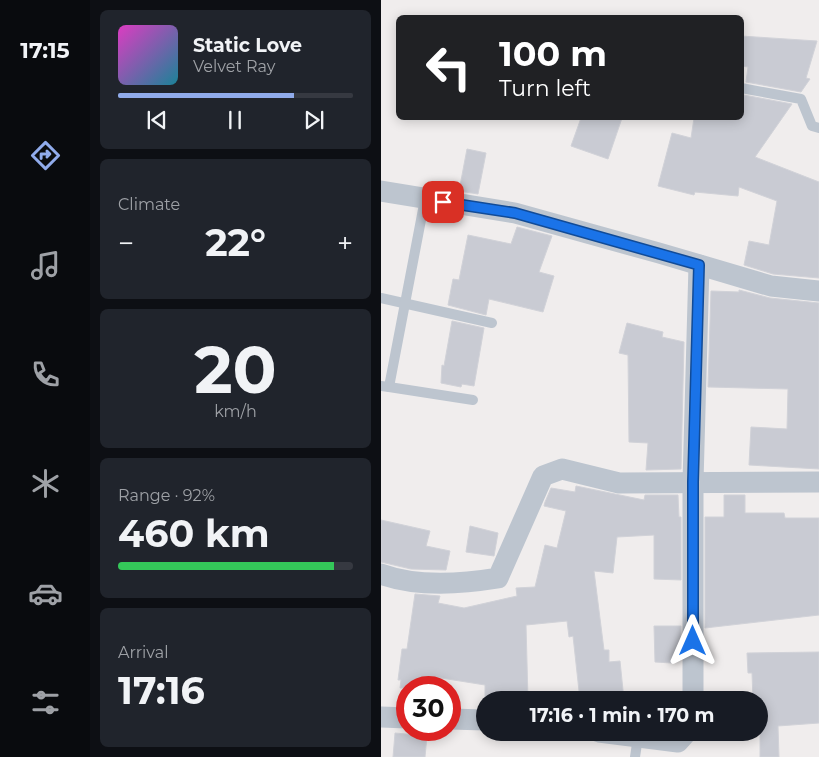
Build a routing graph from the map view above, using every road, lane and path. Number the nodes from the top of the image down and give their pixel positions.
1 (744, 89) edge
2 (819, 128) edge
3 (381, 191) edge
4 (425, 199) junction
5 (699, 265) junction
6 (819, 291) edge
7 (381, 298) edge
8 (405, 303) junction
9 (492, 323) dead end
10 (385, 386) edge
11 (473, 400) dead end
12 (693, 482) junction
13 (819, 482) edge
14 (381, 574) edge
15 (693, 691) edge
16 (381, 716) edge
17 (396, 717) edge
18 (461, 719) edge
19 (476, 720) edge
20 (622, 741) edge
21 (679, 741) edge
22 (637, 747) edge

1 - 2 lane
3 - 4 street
4 - 5 street
4 - 8 lane
5 - 6 street
5 - 12 street
7 - 8 lane
8 - 9 lane
8 - 10 lane
10 - 11 lane
12 - 13 street
12 - 14 street
12 - 15 street
16 - 17 street
18 - 19 street
20 - 22 street
21 - 22 street

